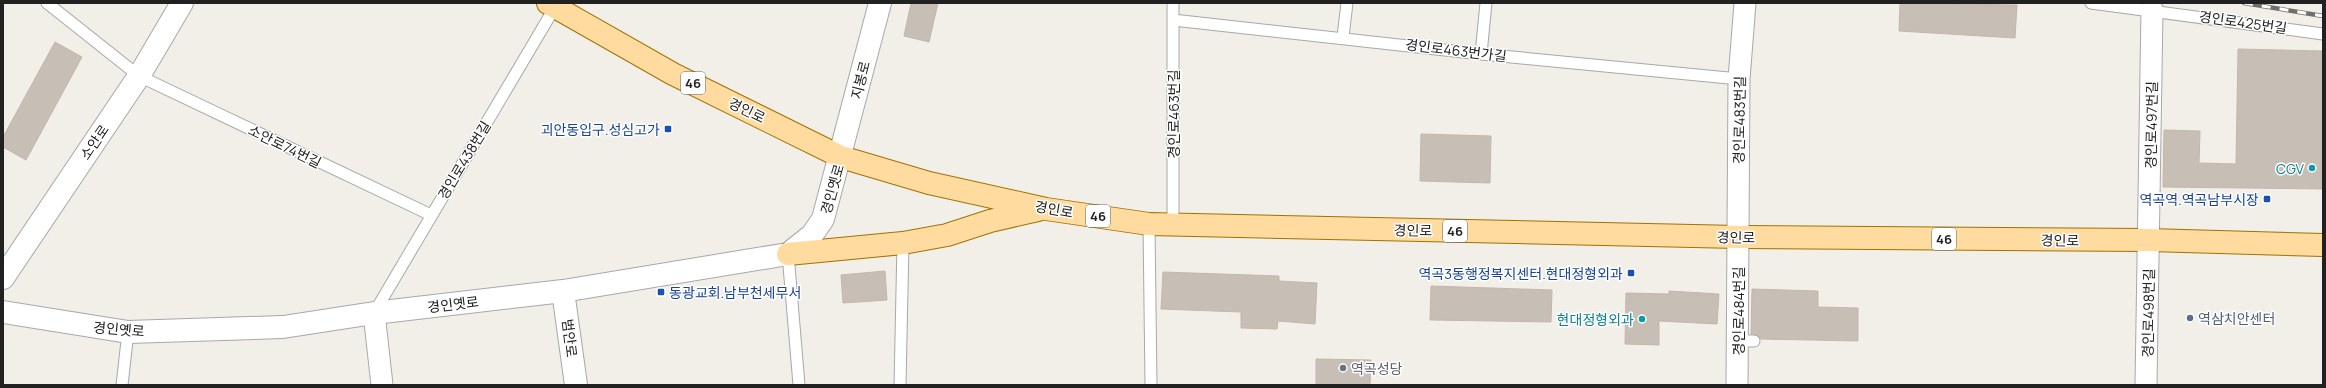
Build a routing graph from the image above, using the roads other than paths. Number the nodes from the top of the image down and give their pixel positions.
1 (48, 3) edge
2 (182, 3) edge
3 (880, 3) edge
4 (1174, 3) edge
5 (1347, 3) edge
6 (1486, 3) edge
7 (1745, 3) edge
8 (2091, 3) edge
9 (551, 5) edge
10 (2152, 9) junction
11 (1173, 20) junction
12 (2323, 34) edge
13 (1343, 37) junction
14 (1481, 54) junction
15 (138, 76) junction
16 (1739, 79) junction
17 (841, 157) junction
18 (1046, 209) junction
19 (431, 215) junction
20 (1149, 224) junction
21 (1172, 226) junction
22 (1738, 237) junction
23 (2149, 240) junction
24 (903, 243) junction
25 (2323, 245) edge
26 (788, 254) junction
27 (3, 278) edge
28 (564, 291) junction
29 (3, 312) edge
30 (374, 313) junction
31 (128, 332) junction
32 (122, 385) edge
33 (382, 385) edge
34 (576, 385) edge
35 (799, 385) edge
36 (900, 385) edge
37 (1151, 385) edge
38 (1737, 385) edge
39 (2146, 385) edge

1 - 15 lane, 소안로74번길
2 - 15 street, 소안로
3 - 17 street, 지봉로
4 - 11 lane, 경인로463번길
5 - 13 lane
6 - 14 lane
7 - 16 street, 경인로483번길
8 - 10 lane, 경인로425번길
9 - 17 main road, 경인로 / 46
9 - 19 lane, 경인로438번길
10 - 12 lane, 경인로425번길
10 - 23 street, 경인로497번길
11 - 13 lane, 경인로463번가길
11 - 21 lane, 경인로463번길
13 - 14 lane, 경인로463번가길
14 - 16 lane, 경인로463번가길
15 - 19 lane, 소안로74번길
15 - 27 street, 소안로
16 - 22 street, 경인로483번길
17 - 18 main road, 경인로 / 46
17 - 26 street, 경인옛로
18 - 20 main road, 경인로 / 46
18 - 24 main road
19 - 30 lane, 경인로438번길
20 - 21 main road, 경인로 / 46
20 - 37 lane
21 - 22 main road, 경인로 / 46
22 - 23 main road, 경인로 / 46
22 - 38 street, 경인로484번길
23 - 25 main road, 경인로 / 46
23 - 39 street, 경인로498번길
24 - 26 main road
24 - 36 lane
26 - 28 street, 경인옛로
26 - 35 lane
28 - 30 street, 경인옛로
28 - 34 street, 범안로
29 - 31 street, 경인옛로
30 - 31 street, 경인옛로
30 - 33 street
31 - 32 lane

